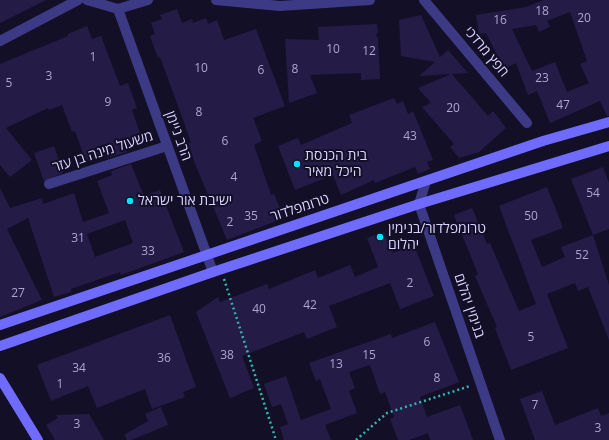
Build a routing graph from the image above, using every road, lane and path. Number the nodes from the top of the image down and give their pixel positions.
1 (78, 0) edge
2 (87, 0) edge
3 (148, 0) edge
4 (216, 0) edge
5 (370, 0) edge
6 (424, 0) edge
7 (118, 9) junction
8 (0, 41) edge
9 (609, 122) edge
10 (527, 123) dead end
11 (167, 146) junction
12 (609, 146) edge
13 (426, 181) junction
14 (49, 184) dead end
15 (419, 204) junction
16 (206, 254) junction
17 (217, 270) junction
18 (0, 324) edge
19 (0, 346) edge
20 (0, 378) edge
21 (480, 382) junction
22 (38, 440) edge
23 (276, 440) edge
24 (356, 440) edge
25 (500, 440) edge

1 - 8 street
2 - 7 street
3 - 7 street
4 - 5 street
6 - 10 street, חפץ מרדכי
7 - 11 street, הרב ניימן
9 - 13 main road, טרומפלדור
11 - 14 street, משעול מינה בן עזר
11 - 16 street, הרב ניימן
12 - 15 main road
13 - 15 street
13 - 16 main road, טרומפלדור
15 - 17 main road
15 - 21 street, בנימין יהלום
16 - 17 street, הרב ניימן
16 - 18 main road, טרומפלדור
17 - 19 main road
17 - 23 path
20 - 22 main road
21 - 24 path
21 - 25 street, בנימין יהלום

